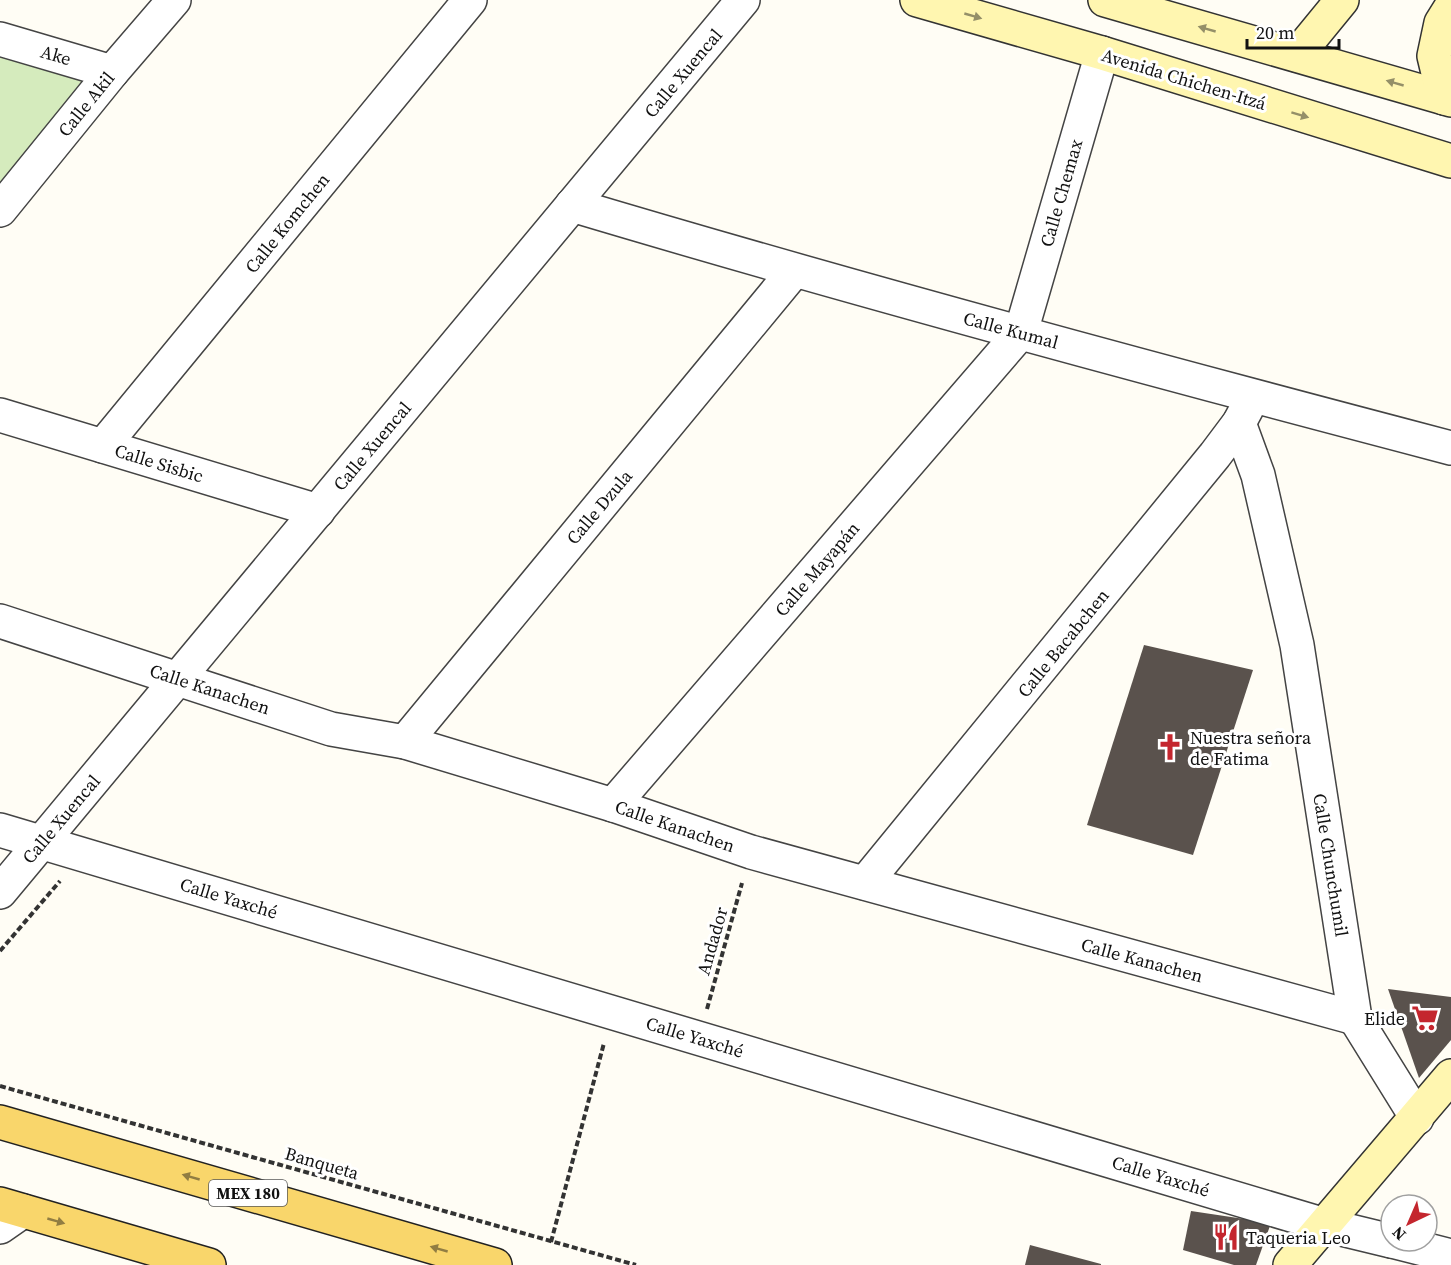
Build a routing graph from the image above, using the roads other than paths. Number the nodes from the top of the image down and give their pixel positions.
1 (174, 0) edge
2 (470, 0) edge
3 (743, 0) edge
4 (917, 0) edge
5 (1105, 0) edge
6 (1342, 0) edge
7 (1451, 7) edge
8 (0, 39) edge
9 (1102, 53) junction
10 (1298, 55) junction
11 (112, 72) junction
12 (1447, 99) edge
13 (1451, 161) edge
14 (572, 205) junction
15 (0, 210) edge
16 (794, 271) junction
17 (1021, 332) junction
18 (1246, 410) junction
19 (0, 415) edge
20 (103, 446) junction
21 (1451, 447) edge
22 (318, 511) junction
23 (0, 621) edge
24 (178, 678) junction
25 (405, 742) junction
26 (613, 805) junction
27 (0, 830) edge
28 (42, 842) junction
29 (864, 883) junction
30 (0, 892) edge
31 (1355, 1018) junction
32 (1451, 1076) edge
33 (1417, 1118) junction
34 (0, 1122) edge
35 (8, 1214) edge
36 (1325, 1225) junction
37 (1379, 1238) edge
38 (209, 1265) edge
39 (495, 1265) edge
40 (1290, 1265) edge

1 - 11 street, Calle Akil
2 - 20 street, Calle Komchen
3 - 14 street, Calle Xuencal
4 -> 9 main road, Avenida Chichen-Itzá
10 -> 5 main road
6 - 10 main road
7 - 12 main road
8 - 11 street, Ake
9 -> 13 main road, Avenida Chichen-Itzá
9 - 17 street, Calle Chemax
12 -> 10 main road
11 - 15 street, Calle Akil
14 - 16 street, Calle Kumal
14 - 22 street, Calle Xuencal
16 - 17 street, Calle Kumal
16 - 25 street, Calle Dzula
17 - 18 street, Calle Kumal
17 - 26 street, Calle Mayapán
18 - 21 street, Calle Kumal
18 - 29 street, Calle Bacabchen
18 - 31 street, Calle Chunchumil
19 - 20 street, Calle Sisbic
20 - 22 street, Calle Sisbic
22 - 24 street, Calle Xuencal
23 - 24 street, Calle Kanachen
24 - 25 street, Calle Kanachen
24 - 28 street, Calle Xuencal
25 - 26 street, Calle Kanachen
26 - 29 street, Calle Kanachen
27 - 28 street, Calle Yaxché
28 - 30 street, Calle Xuencal
28 - 36 street, Calle Yaxché
29 - 31 street, Calle Kanachen
31 - 33 street, Calle Chunchumil
32 - 33 main road
33 - 36 main road
39 -> 34 main road, MEX 180
35 -> 38 main road
36 - 37 street, Calle Yaxché
36 - 40 main road

